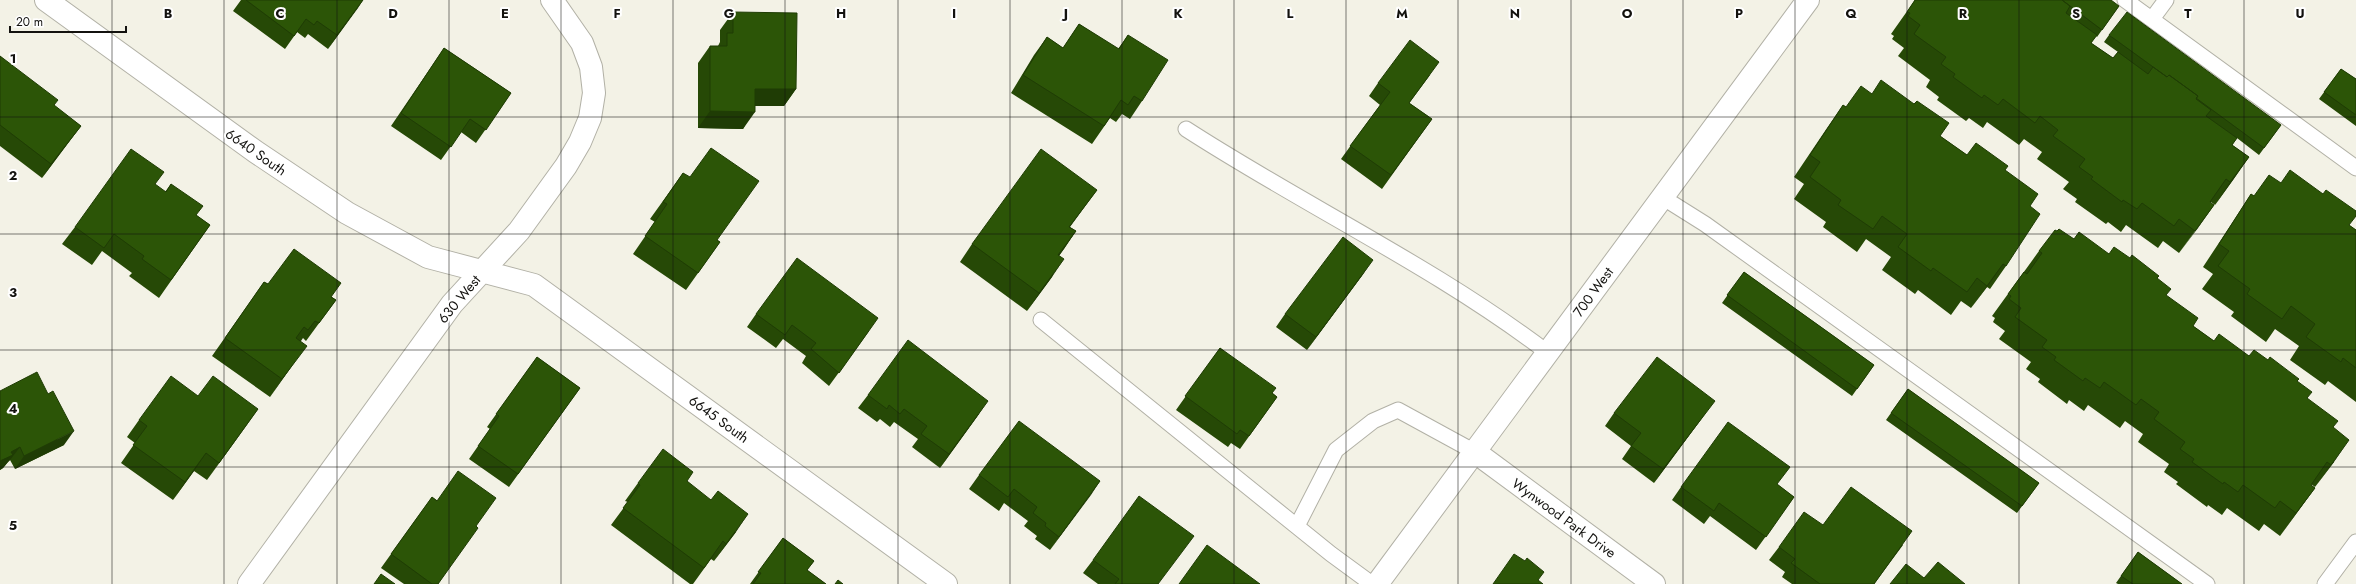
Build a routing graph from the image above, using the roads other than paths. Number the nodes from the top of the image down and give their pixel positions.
1 (46, 0) edge
2 (552, 0) edge
3 (1808, 0) edge
4 (2125, 0) edge
5 (2166, 0) edge
6 (2152, 19) junction
7 (1186, 129) dead end
8 (2356, 168) edge
9 (1662, 197) junction
10 (483, 270) junction
11 (1041, 320) dead end
12 (1548, 353) junction
13 (1475, 452) junction
14 (1297, 526) junction
15 (2356, 542) edge
16 (249, 584) edge
17 (946, 584) edge
18 (1372, 584) edge
19 (1377, 584) edge
20 (1654, 584) edge
21 (2207, 584) edge
22 (2325, 584) edge

1 - 10 street, 6640 South
2 - 10 street, 630 West
3 - 9 street, 700 West
4 - 6 lane
5 - 6 lane
6 - 8 lane
7 - 12 lane
9 - 12 street, 700 West
9 - 21 lane
10 - 16 street, 630 West
10 - 17 street, 6645 South
11 - 14 lane
12 - 13 street, 700 West
13 - 14 lane
13 - 19 street, 700 West
13 - 20 street, Wynwood Park Drive
14 - 18 lane
15 - 22 lane

